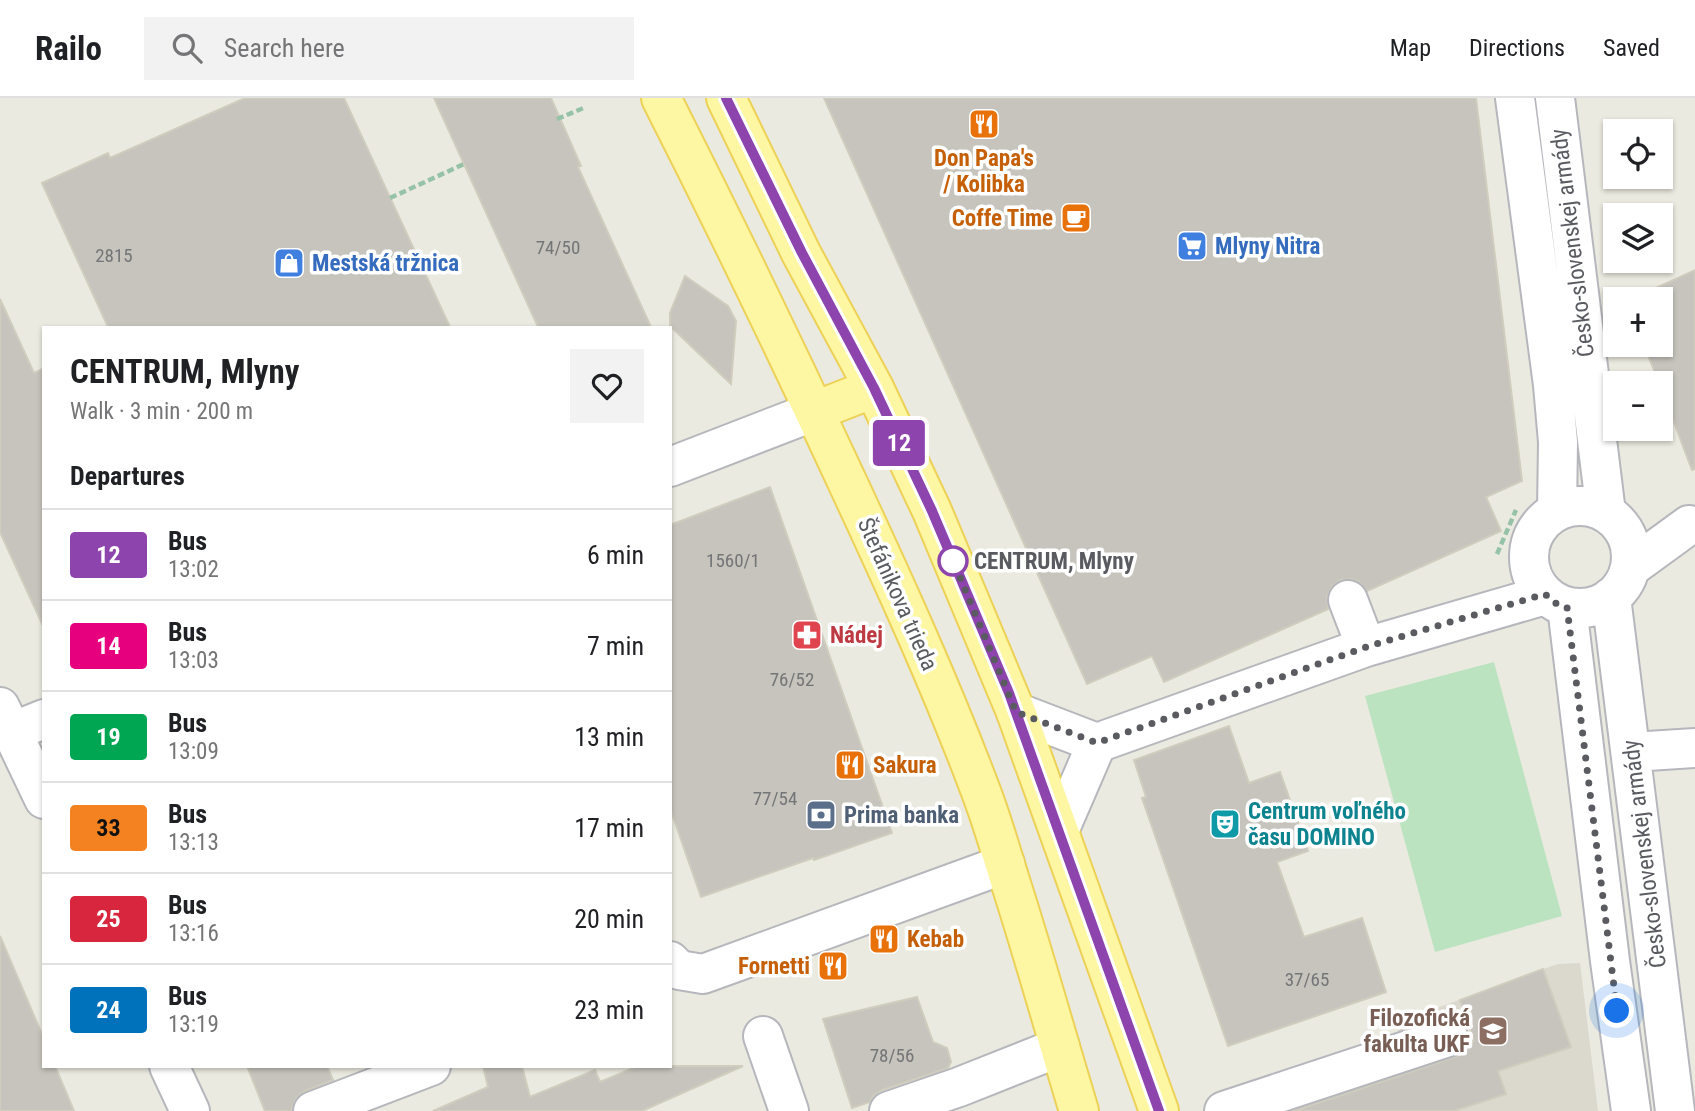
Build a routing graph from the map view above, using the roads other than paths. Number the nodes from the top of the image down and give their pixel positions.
1 (662, 98) edge
2 (726, 98) edge
3 (1515, 98) edge
4 (1555, 98) edge
5 (874, 388) junction
6 (815, 411) junction
7 (672, 466) edge
8 (1556, 511) junction
9 (1692, 524) edge
10 (1618, 553) junction
11 (1529, 555) junction
12 (1348, 600) dead end
13 (1556, 601) junction
14 (1446, 623) junction
15 (1366, 647) junction
16 (1016, 712) junction
17 (19, 719) edge
18 (1097, 743) junction
19 (1695, 748) edge
20 (1632, 752) junction
21 (42, 793) edge
22 (1059, 831) junction
23 (1005, 864) junction
24 (672, 963) edge
25 (763, 1036) dead end
26 (1448, 1037) dead end
27 (1060, 1047) junction
28 (170, 1068) edge
29 (426, 1068) edge
30 (1680, 1092) edge
31 (190, 1111) edge
32 (313, 1111) edge
33 (789, 1111) edge
34 (890, 1111) edge
35 (1079, 1111) edge
36 (1159, 1111) edge
37 (1224, 1111) edge
38 (1631, 1111) edge

1 - 6 main road, Štefánikova trieda
2 - 5 main road
3 - 8 street, Česko-slovenskej armády
4 - 10 street, Česko-slovenskej armády
5 - 6 main road
5 - 16 main road
6 - 7 street
6 - 23 main road, Štefánikova trieda
8 - 10 street
8 - 11 street
9 - 10 street
10 - 13 street
10 - 20 street, Česko-slovenskej armády
11 - 13 street
11 - 14 street
12 - 15 street
13 - 14 street
13 - 38 street, Česko-slovenskej armády
14 - 15 street
15 - 18 street
16 - 18 street
16 - 22 main road
17 - 21 street
18 - 22 street
19 - 20 street
20 - 30 street, Česko-slovenskej armády
22 - 36 main road
23 - 24 street
23 - 27 main road, Štefánikova trieda
25 - 33 street
26 - 37 street
27 - 34 street
27 - 35 main road, Štefánikova trieda
28 - 31 street
29 - 32 street

